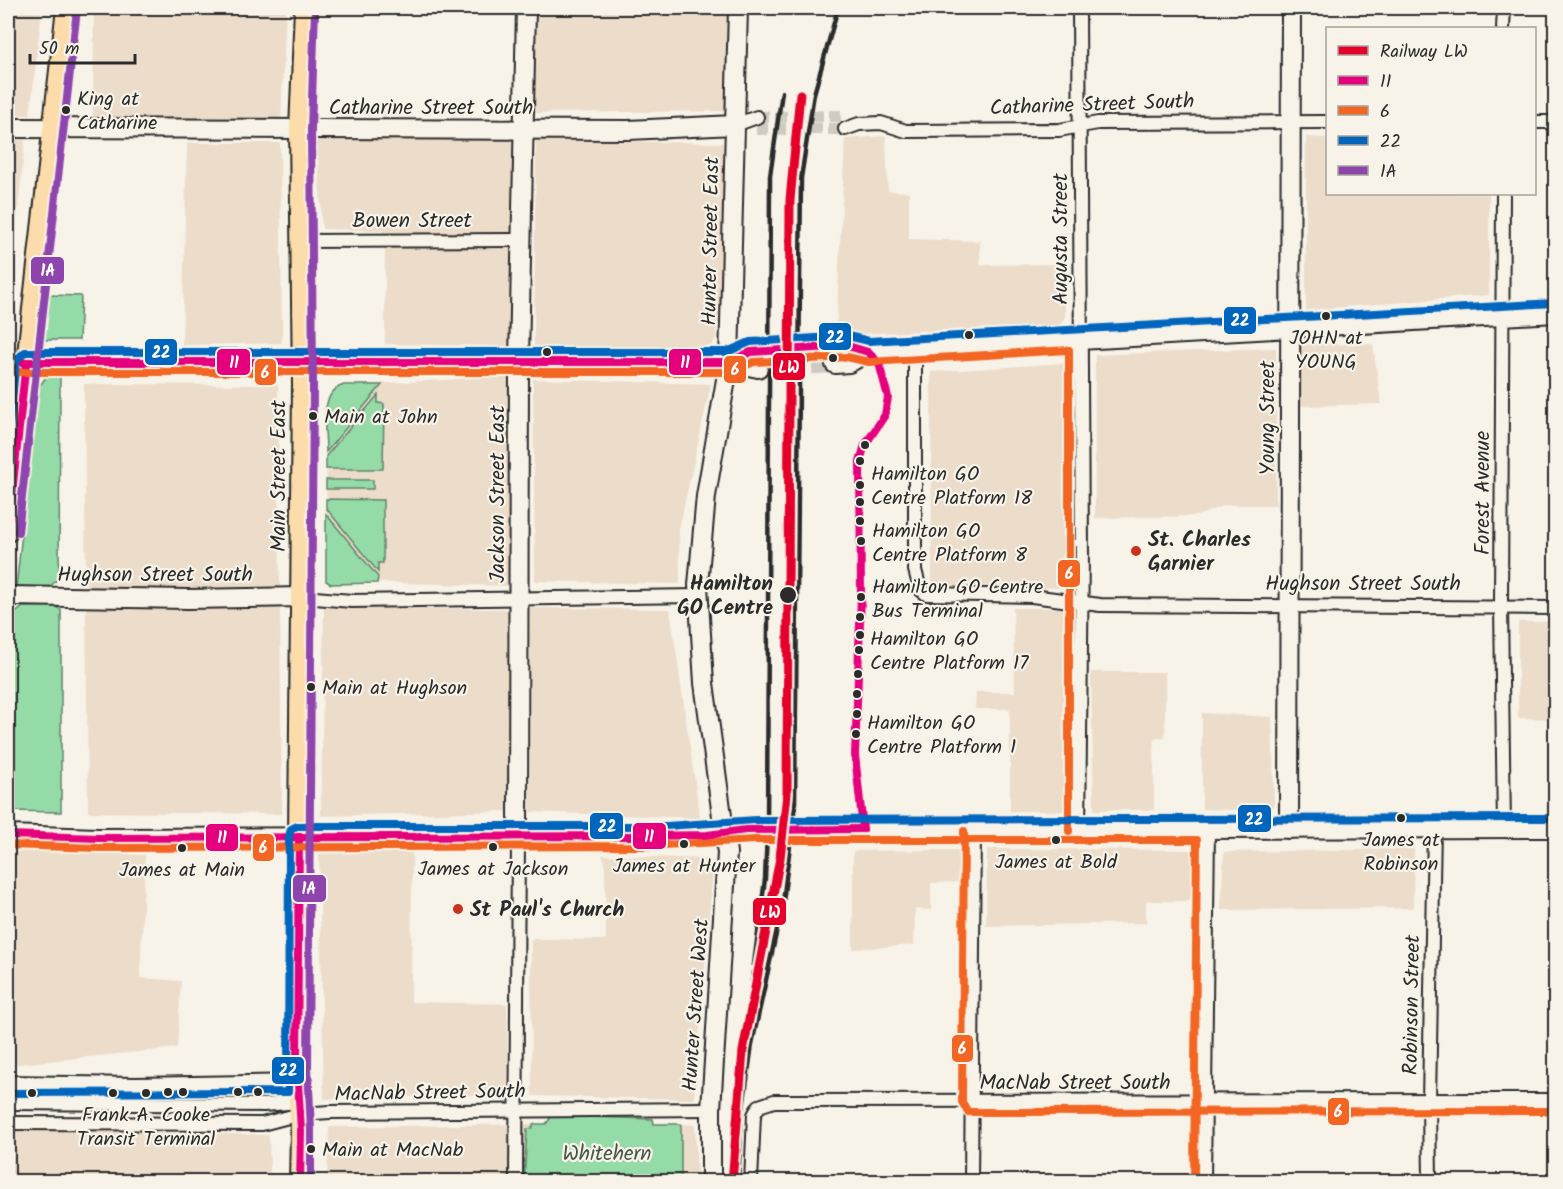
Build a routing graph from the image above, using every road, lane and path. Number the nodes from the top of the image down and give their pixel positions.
1 (67, 8) edge
2 (305, 8) edge
3 (526, 8) edge
4 (738, 8) edge
5 (1078, 8) edge
6 (1291, 8) edge
7 (1504, 8) edge
8 (1503, 27) edge
9 (1326, 122) edge
10 (1536, 122) edge
11 (1556, 122) edge
12 (756, 123) tunnel mouth
13 (846, 123) tunnel mouth
14 (1290, 123) junction
15 (735, 125) junction
16 (1079, 126) junction
17 (8, 128) edge
18 (56, 128) junction
19 (300, 130) junction
20 (522, 130) junction
21 (1503, 195) edge
22 (523, 240) junction
23 (302, 241) junction
24 (1556, 313) edge
25 (1501, 315) junction
26 (1289, 327) junction
27 (1080, 339) junction
28 (915, 350) junction
29 (835, 355) tunnel mouth
30 (758, 360) tunnel mouth
31 (519, 361) junction
32 (17, 362) edge
33 (729, 362) junction
34 (302, 363) junction
35 (8, 531) edge
36 (8, 596) edge
37 (699, 596) junction
38 (302, 597) junction
39 (518, 598) junction
40 (1081, 601) junction
41 (1290, 606) junction
42 (1501, 606) junction
43 (1556, 608) edge
44 (1504, 828) junction
45 (1556, 828) edge
46 (1208, 829) junction
47 (1289, 829) junction
48 (1434, 829) junction
49 (746, 830) tunnel mouth
50 (831, 830) tunnel mouth
51 (974, 831) junction
52 (1079, 831) junction
53 (724, 832) junction
54 (8, 835) edge
55 (299, 836) junction
56 (518, 836) junction
57 (298, 1081) junction
58 (8, 1082) edge
59 (1556, 1100) edge
60 (1205, 1101) junction
61 (1429, 1101) junction
62 (972, 1102) junction
63 (8, 1103) edge
64 (300, 1108) junction
65 (711, 1109) junction
66 (518, 1111) junction
67 (8, 1123) edge
68 (300, 1182) edge
69 (516, 1182) edge
70 (711, 1182) edge
71 (751, 1182) edge
72 (970, 1182) edge
73 (1204, 1182) edge
74 (1430, 1182) edge

1 - 18 main road
2 - 19 main road, Main Street East
3 - 20 street, Jackson Street East
4 - 15 street, Hunter Street East
5 - 16 street, Augusta Street
6 - 14 street, Young Street
7 - 8 street
9 - 14 street, Catharine Street South
10 - 11 street
12 - 15 street, Catharine Street South
13 - 16 street, Catharine Street South
14 - 16 street, Catharine Street South
14 - 26 street, Young Street
15 - 20 street, Catharine Street South
15 - 33 street, Hunter Street East
16 - 27 street, Augusta Street
17 - 18 street, Catharine Street South
18 - 19 street, Catharine Street South
18 - 32 main road
19 - 20 street, Catharine Street South
19 - 23 main road, Main Street East
20 - 22 street, Jackson Street East
21 - 25 street, Forest Avenue
22 - 23 street, Bowen Street
22 - 31 street, Jackson Street East
23 - 34 main road, Main Street East
24 - 25 street
25 - 26 street
25 - 42 street, Forest Avenue
26 - 27 street
26 - 41 street, Young Street
27 - 28 street
27 - 40 street, Augusta Street
28 - 29 street
28 - 40 street, Hughson Street South
30 - 33 street
31 - 33 street
31 - 34 street
31 - 39 street, Jackson Street East
32 - 34 street
32 - 35 main road
33 - 37 street, Hunter Street East
34 - 38 main road, Main Street East
36 - 38 street, Hughson Street South
37 - 39 street, Hughson Street South
37 - 53 street, Hunter Street East
38 - 39 street, Hughson Street South
38 - 55 main road, Main Street East
39 - 56 street, Jackson Street East
40 - 41 street, Hughson Street South
40 - 52 street, Augusta Street
41 - 42 street, Hughson Street South
41 - 47 street, Young Street
42 - 43 street, Hughson Street South
42 - 44 street, Forest Avenue
44 - 45 street
44 - 48 street
46 - 47 street
46 - 52 street
46 - 60 street
47 - 48 street
48 - 61 street, Robinson Street
49 - 53 street
50 - 51 street
51 - 52 street
51 - 62 street
53 - 56 street
53 - 65 street, Hunter Street West
54 - 55 street
55 - 56 street
55 - 57 main road, Main Street East
56 - 66 street
57 - 58 street
57 - 64 main road, Main Street East
59 - 61 street, MacNab Street South
60 - 61 street, MacNab Street South
60 - 62 street, MacNab Street South
60 - 73 street
61 - 74 street, Robinson Street
62 - 71 street, MacNab Street South
62 - 72 street
63 - 64 street, MacNab Street South
64 - 66 street, MacNab Street South
64 - 67 street, MacNab Street South
64 - 68 main road, Main Street East
65 - 66 street, MacNab Street South
65 - 70 street, Hunter Street West
66 - 69 street

